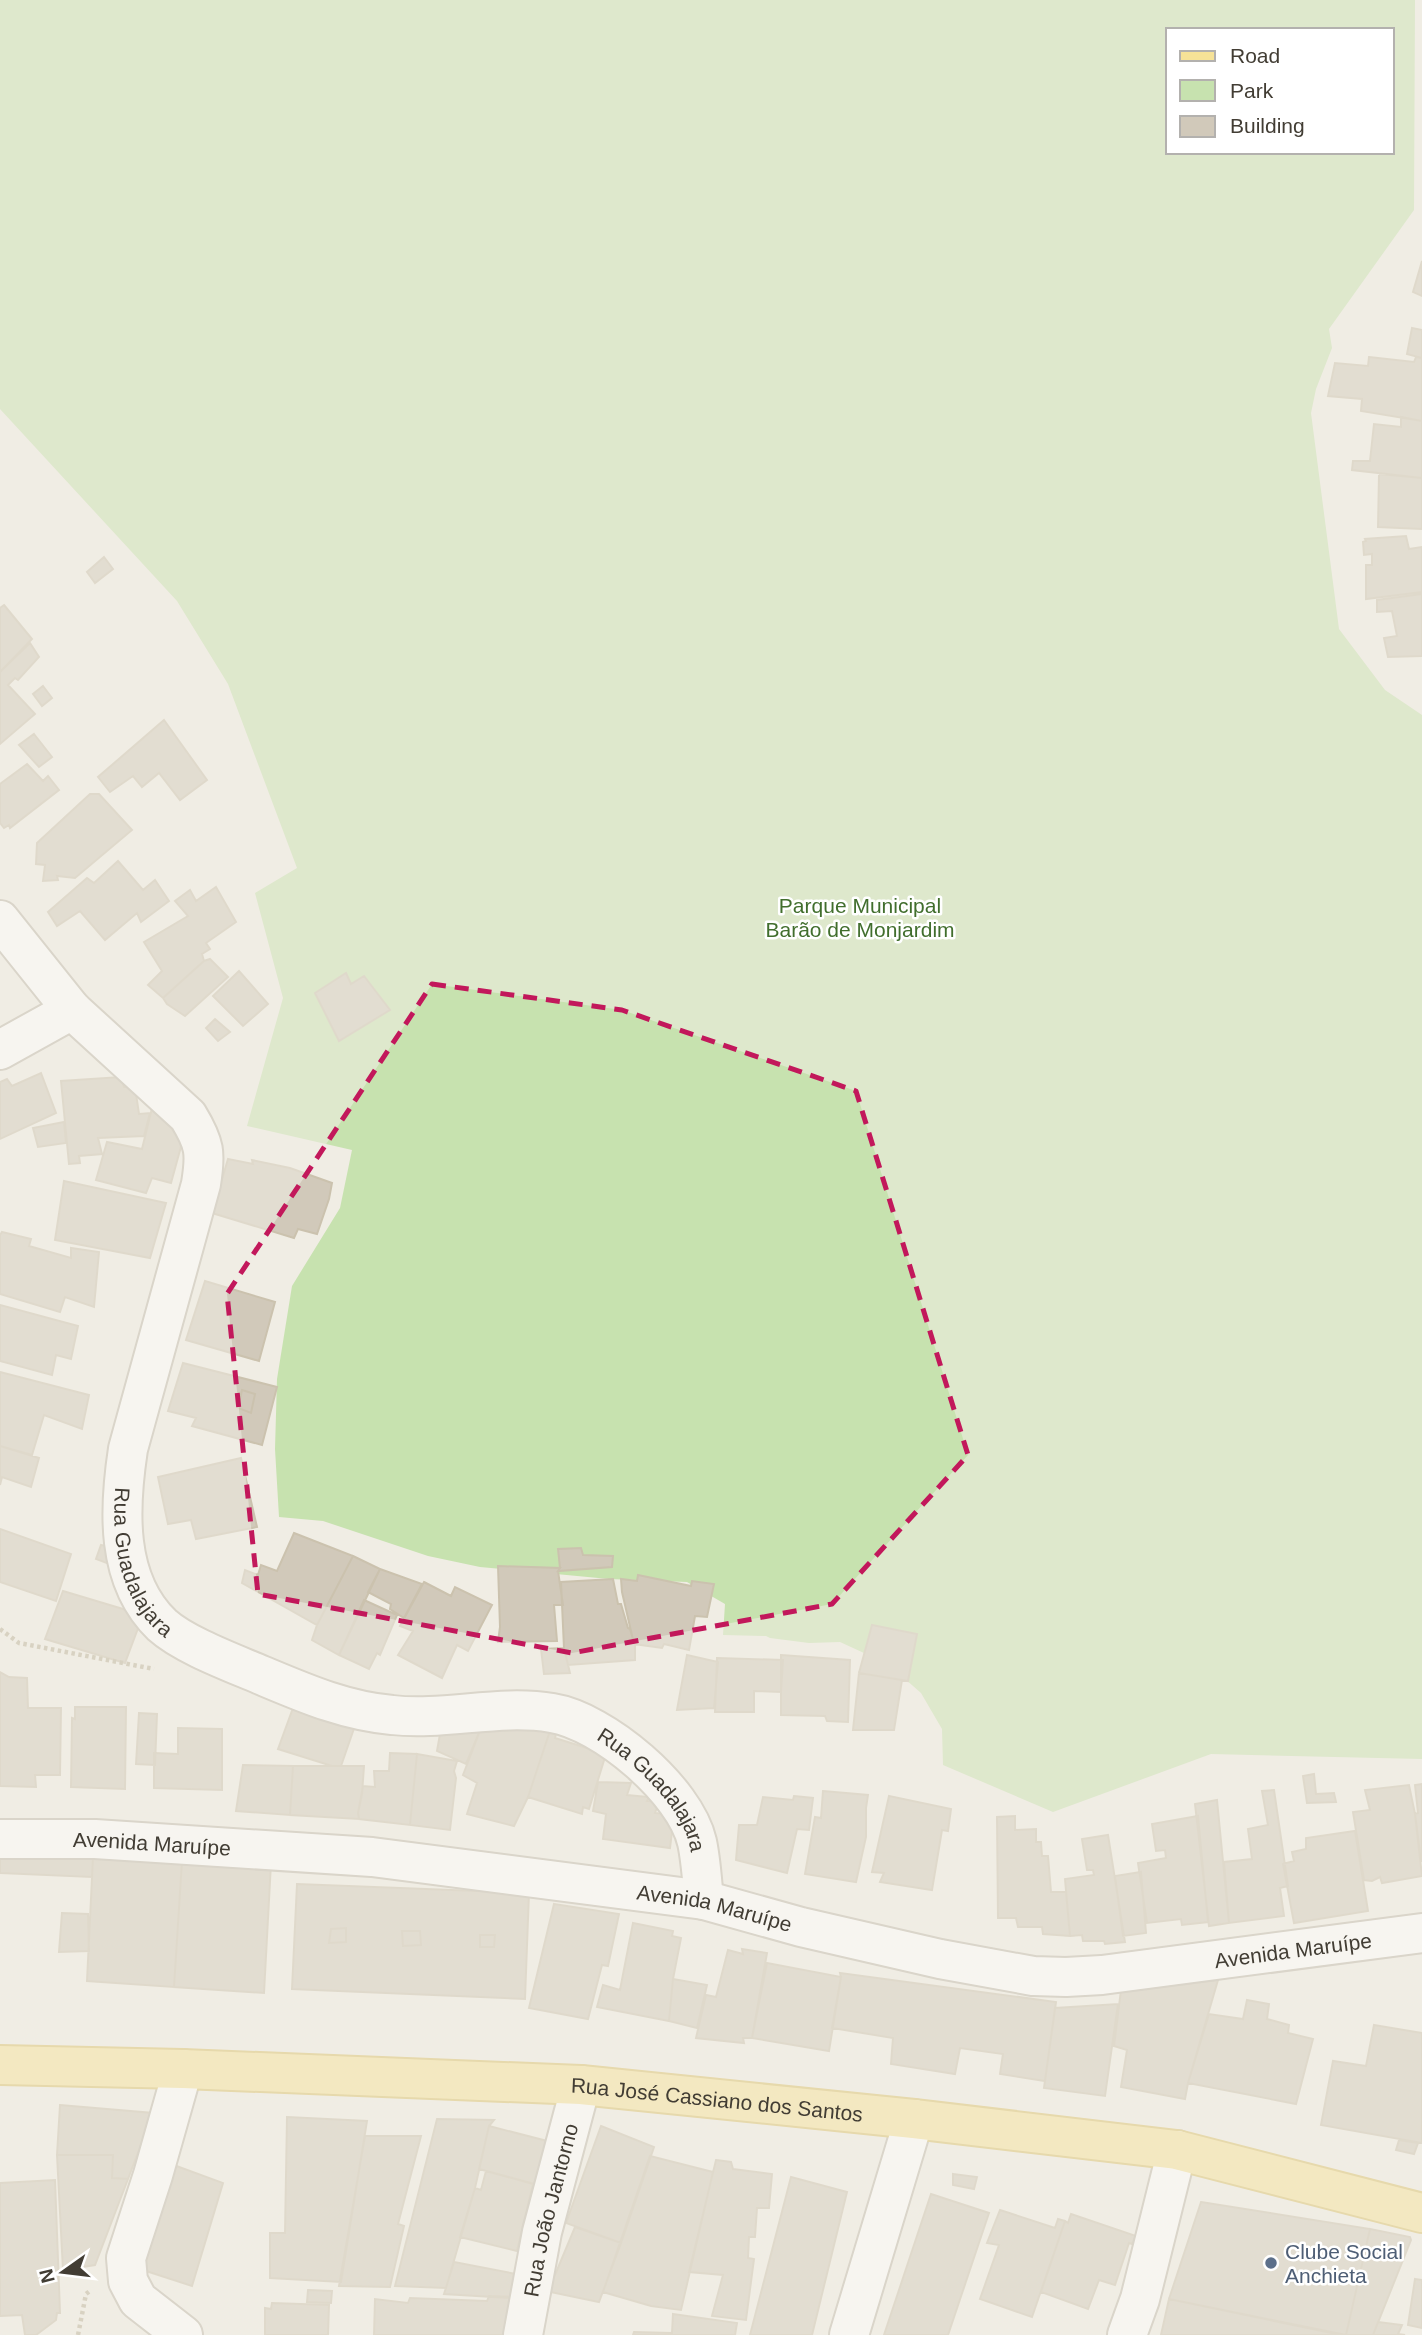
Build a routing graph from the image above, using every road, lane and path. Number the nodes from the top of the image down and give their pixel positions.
1 (0, 920) edge
2 (72, 1010) junction
3 (0, 1050) edge
4 (0, 1629) edge
5 (204, 1650) junction
6 (0, 1839) edge
7 (704, 1900) junction
8 (1422, 1933) edge
9 (0, 2065) edge
10 (183, 2069) junction
11 (581, 2085) junction
12 (914, 2119) junction
13 (1177, 2150) junction
14 (1422, 2213) edge
15 (183, 2335) edge
16 (523, 2335) edge
17 (849, 2335) edge
18 (1127, 2335) edge

1 - 2 street, Rua Guadalajara
2 - 3 street
2 - 5 street, Rua Guadalajara
4 - 5 path
5 - 7 street, Rua Guadalajara
6 - 7 street, Avenida Maruípe
7 - 8 street, Avenida Maruípe
9 - 10 main road, Rua José Cassiano dos Santos
10 - 11 main road, Rua José Cassiano dos Santos
10 - 15 street
11 - 12 main road, Rua José Cassiano dos Santos
11 - 16 street, Rua João Jantorno
12 - 13 main road, Rua José Cassiano dos Santos
12 - 17 street
13 - 14 main road, Rua José Cassiano dos Santos
13 - 18 street

